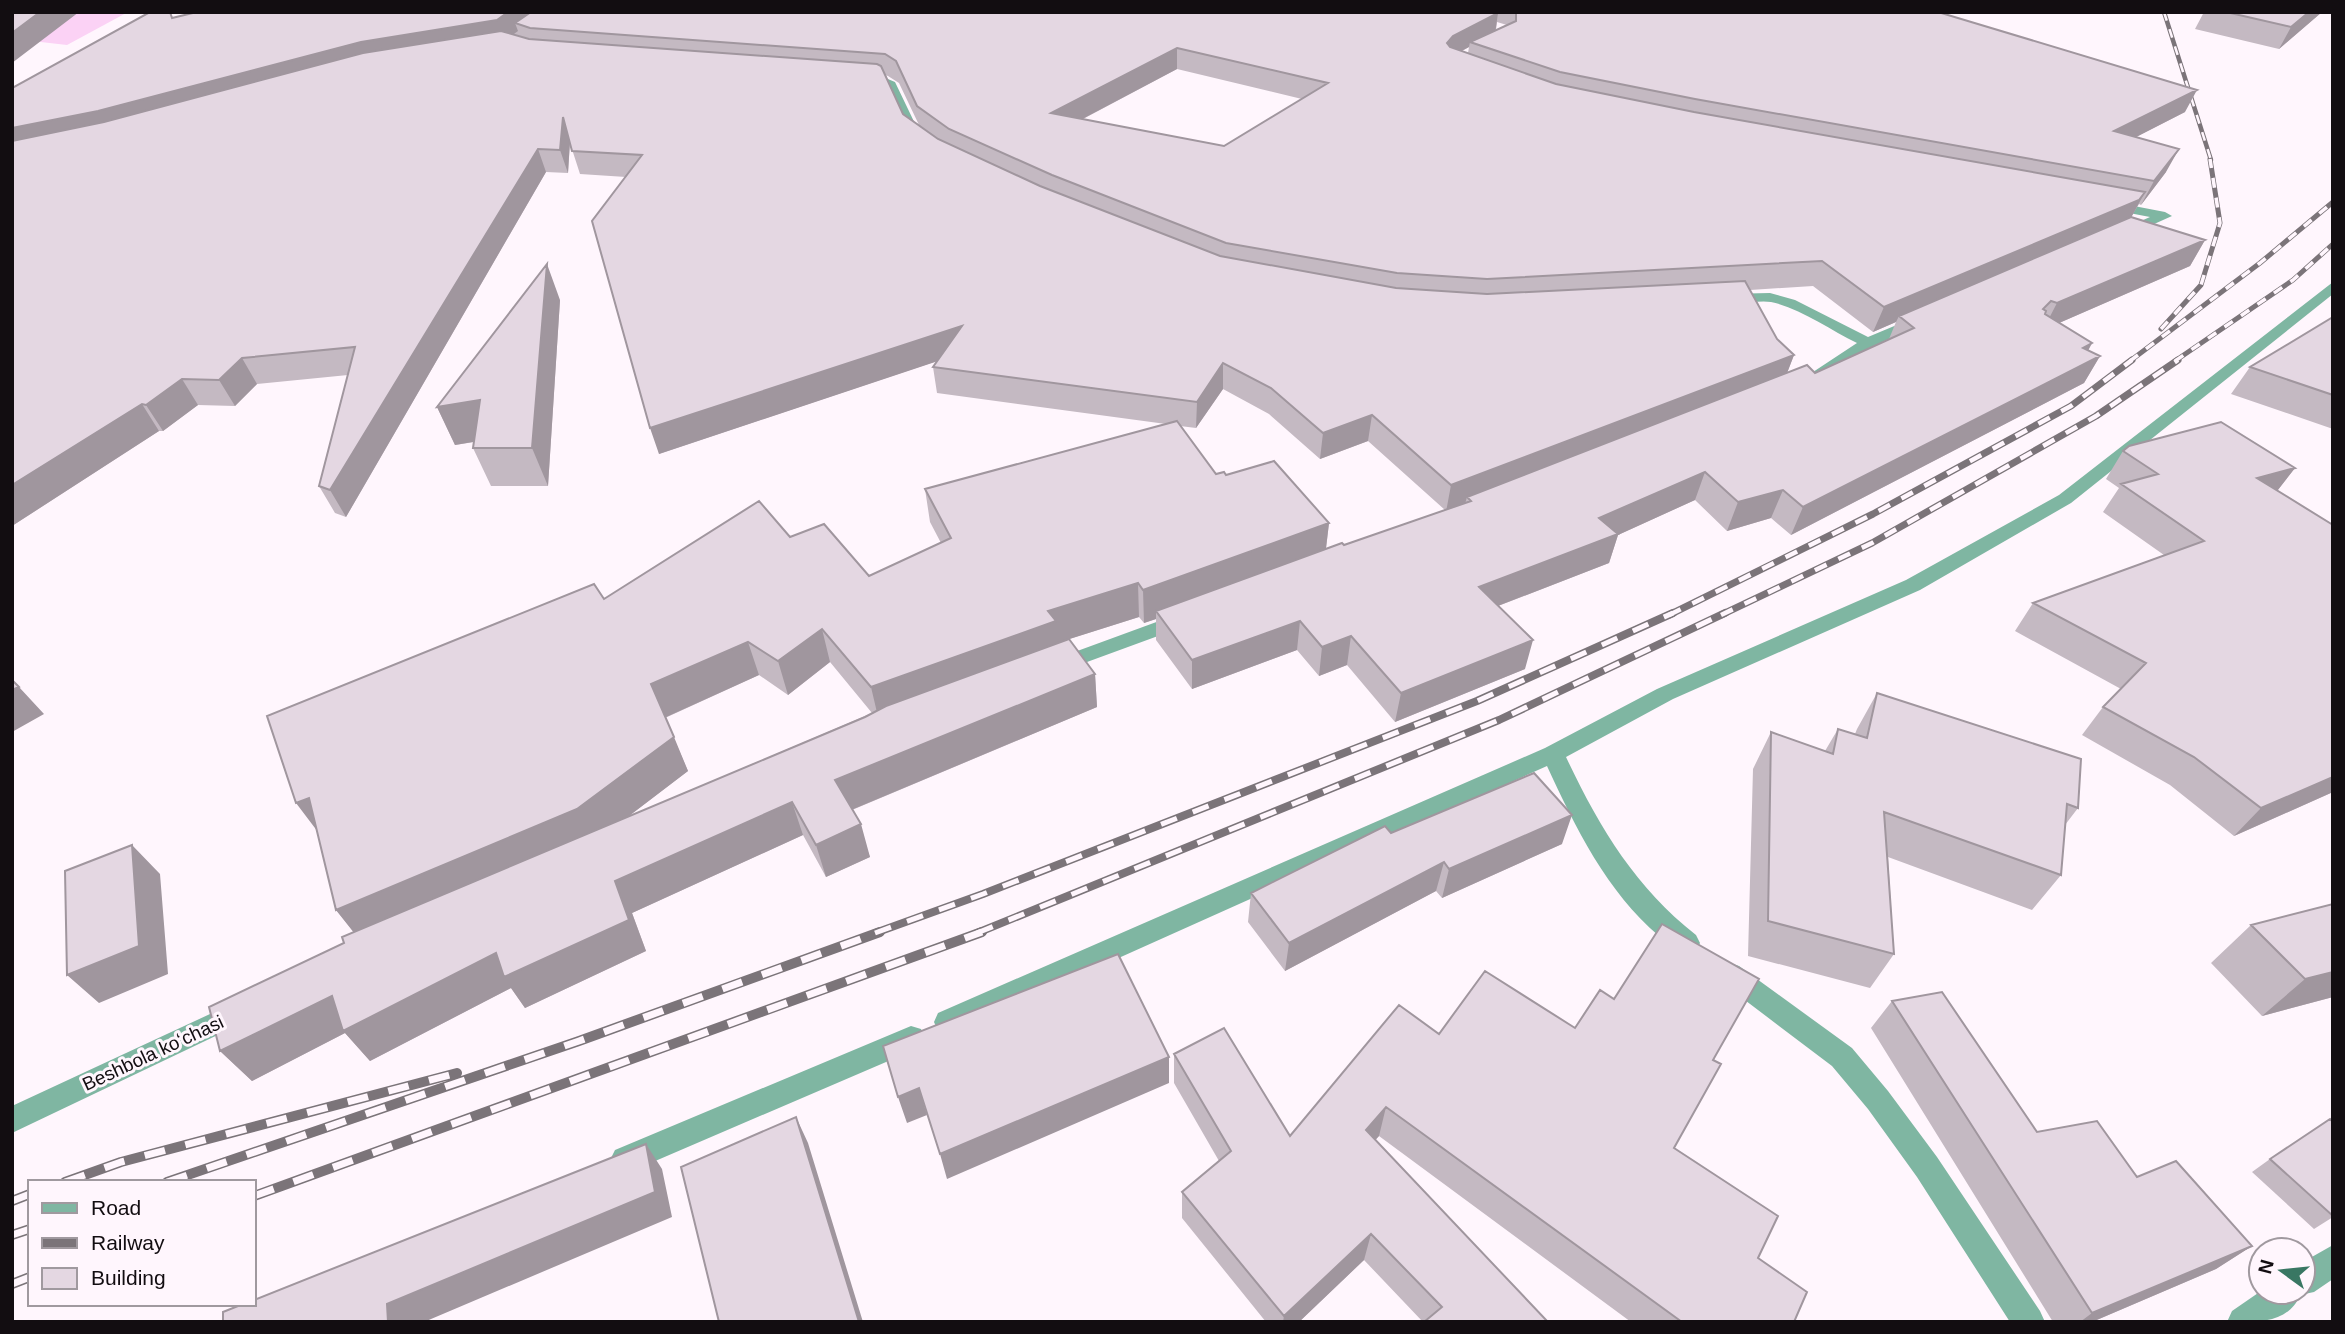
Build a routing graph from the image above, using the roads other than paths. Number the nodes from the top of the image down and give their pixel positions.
1 (842, 77) edge
2 (924, 140) edge
3 (2083, 201) edge
4 (2103, 242) edge
5 (2333, 286) edge
6 (1709, 299) edge
7 (1930, 316) edge
8 (1868, 343) junction
9 (1796, 384) edge
10 (1198, 613) edge
11 (1042, 671) edge
12 (1553, 754) junction
13 (259, 1003) edge
14 (12, 1120) edge
15 (595, 1172) edge
16 (2333, 1260) edge
17 (2317, 1271) edge
18 (2266, 1306) edge
19 (2029, 1322) edge
20 (2243, 1322) edge

1 - 2 street
3 - 4 street
5 - 12 street
6 - 8 street
7 - 8 street
8 - 9 street
10 - 11 street
12 - 15 street
12 - 19 street
13 - 14 street, Beshbola koʻchasi
16 - 17 street
18 - 20 street

